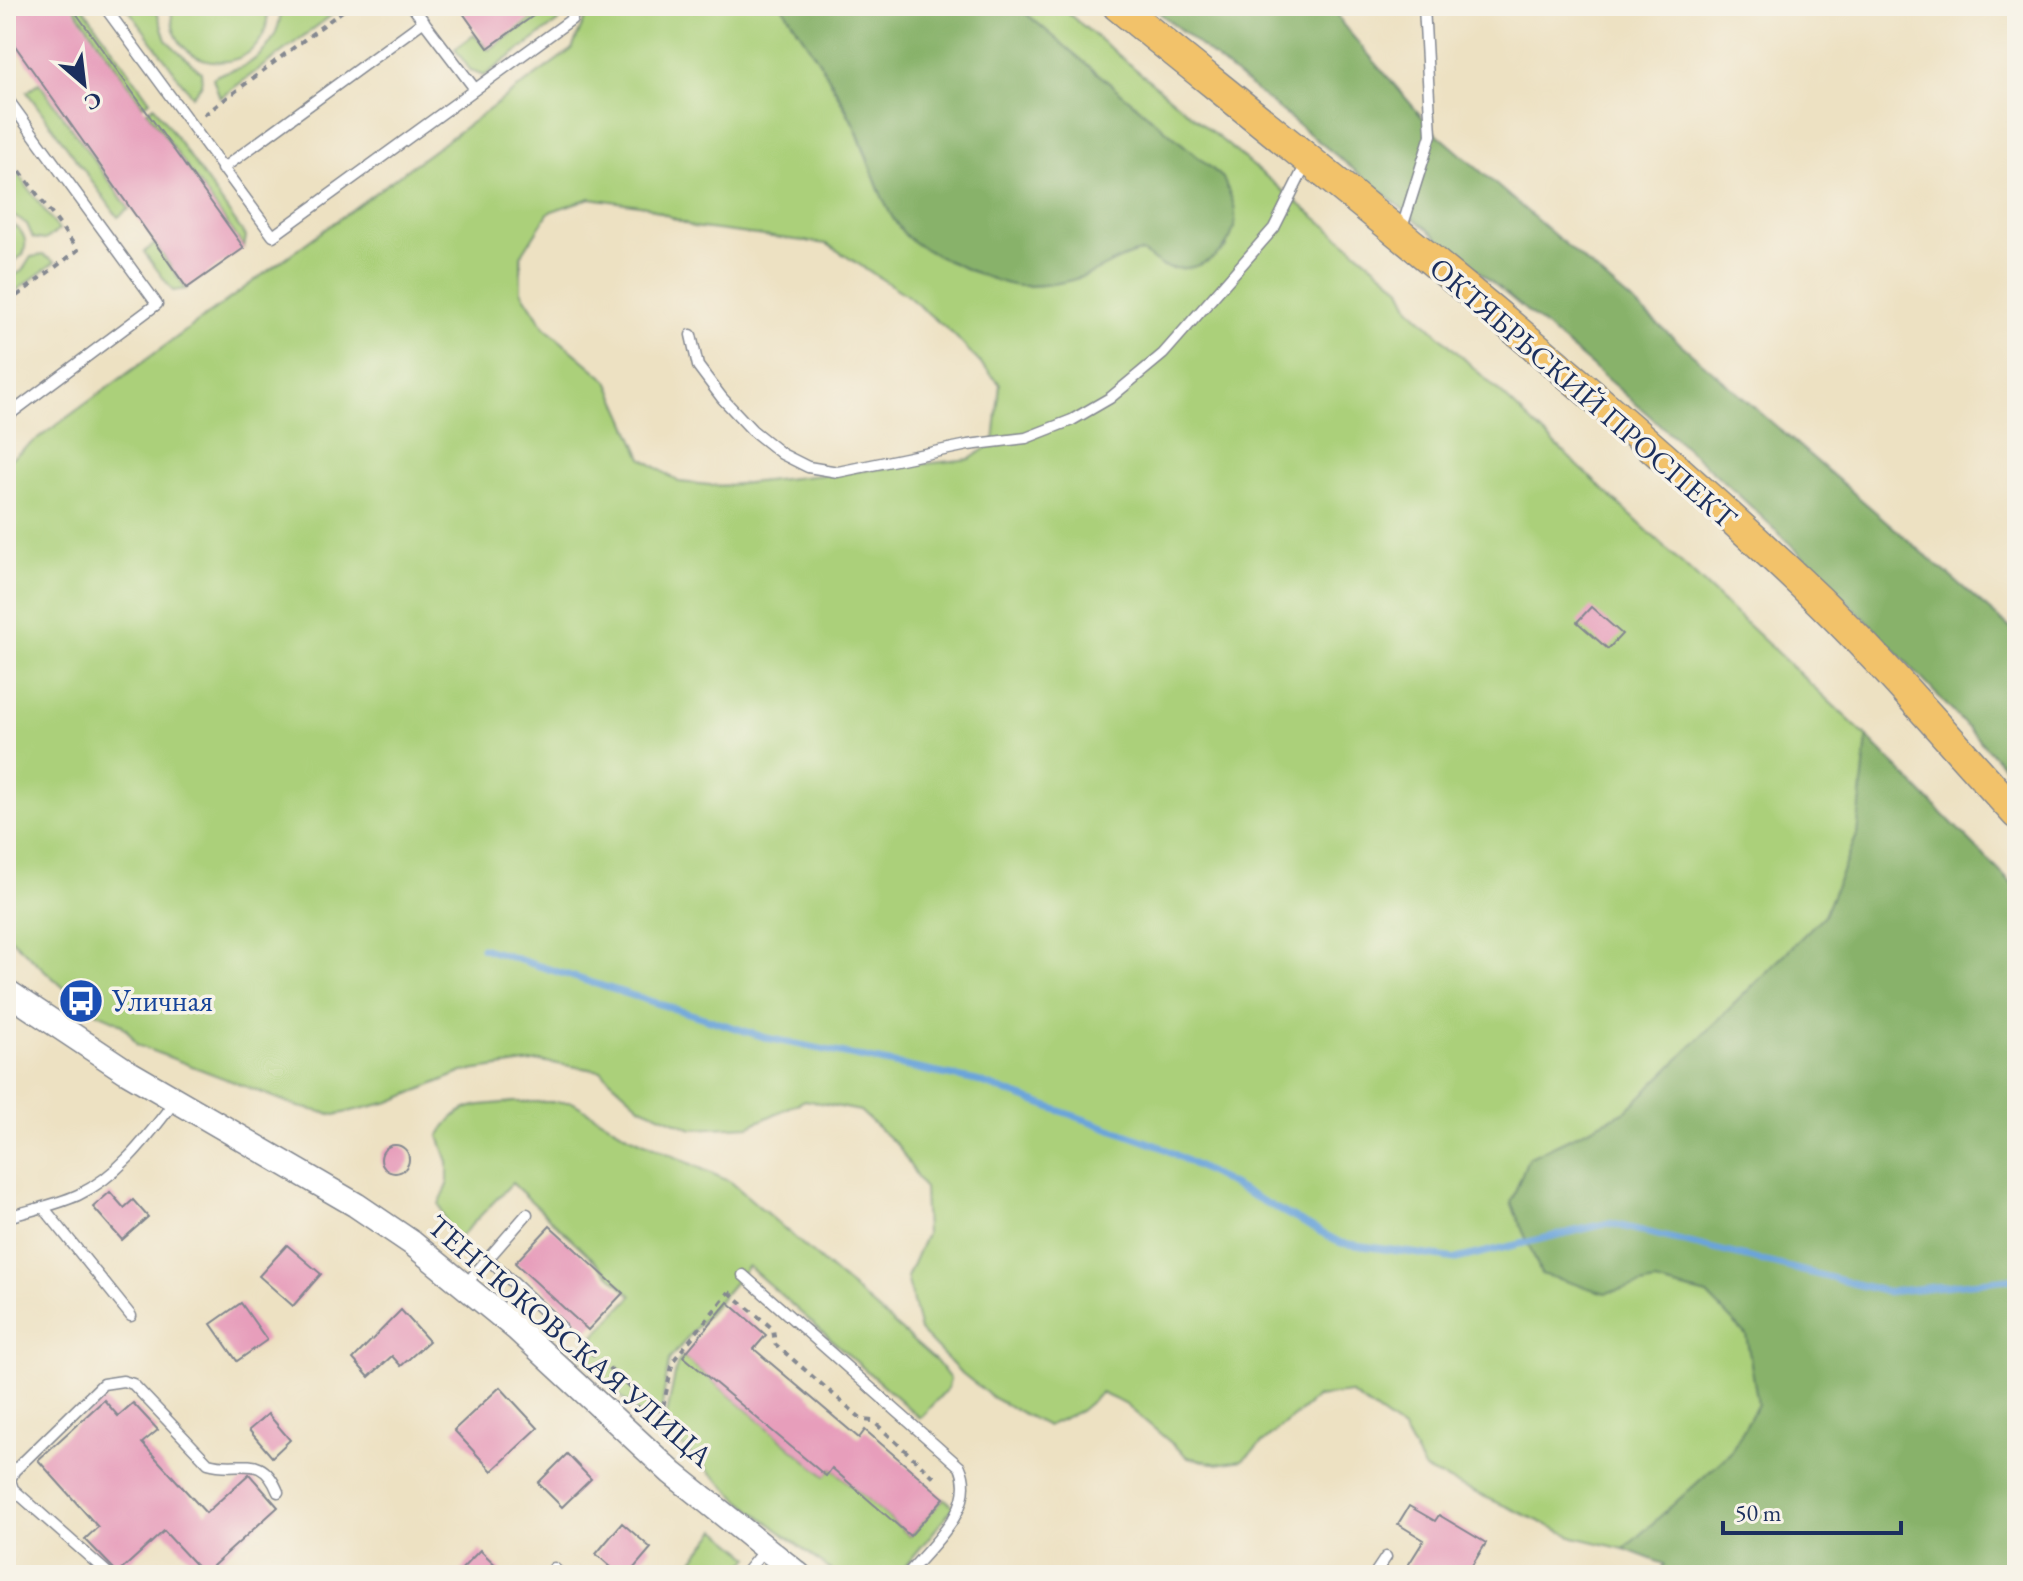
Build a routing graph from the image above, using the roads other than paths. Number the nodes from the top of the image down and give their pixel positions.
1 (104, 6) edge
2 (412, 6) edge
3 (569, 6) edge
4 (1118, 6) edge
5 (1424, 6) edge
6 (424, 21) junction
7 (475, 89) junction
8 (6, 97) edge
9 (1308, 160) junction
10 (222, 169) junction
11 (1400, 237) junction
12 (691, 335) dead end
13 (6, 417) edge
14 (2017, 814) edge
15 (6, 991) edge
16 (176, 1100) junction
17 (43, 1207) junction
18 (527, 1214) dead end
19 (6, 1216) edge
20 (488, 1259) junction
21 (743, 1275) road end
22 (465, 1285) junction
23 (131, 1316) dead end
24 (561, 1327) road end
25 (8, 1480) edge
26 (278, 1492) dead end
27 (765, 1549) junction
28 (1386, 1557) dead end
29 (110, 1575) edge
30 (744, 1575) edge
31 (799, 1575) edge
32 (907, 1575) edge
33 (1374, 1575) edge

1 - 10 lane
2 - 6 lane
3 - 7 lane
4 - 9 main road, ОКТЯБРЬСКИЙ ПРОСПЕКТ
5 - 11 lane
6 - 7 lane
6 - 10 lane
7 - 10 lane
8 - 13 lane
9 - 11 main road, ОКТЯБРЬСКИЙ ПРОСПЕКТ
9 - 12 lane
11 - 14 main road, ОКТЯБРЬСКИЙ ПРОСПЕКТ
15 - 16 street, ТЕНТЮКОВСКАЯ УЛИЦА
16 - 17 lane
16 - 22 street, ТЕНТЮКОВСКАЯ УЛИЦА
17 - 19 lane
17 - 23 lane
18 - 20 lane
20 - 22 lane
20 - 24 lane
21 - 32 lane
22 - 27 street, ТЕНТЮКОВСКАЯ УЛИЦА
25 - 26 lane
25 - 29 lane
27 - 30 lane
27 - 31 street, ТЕНТЮКОВСКАЯ УЛИЦА
28 - 33 lane

